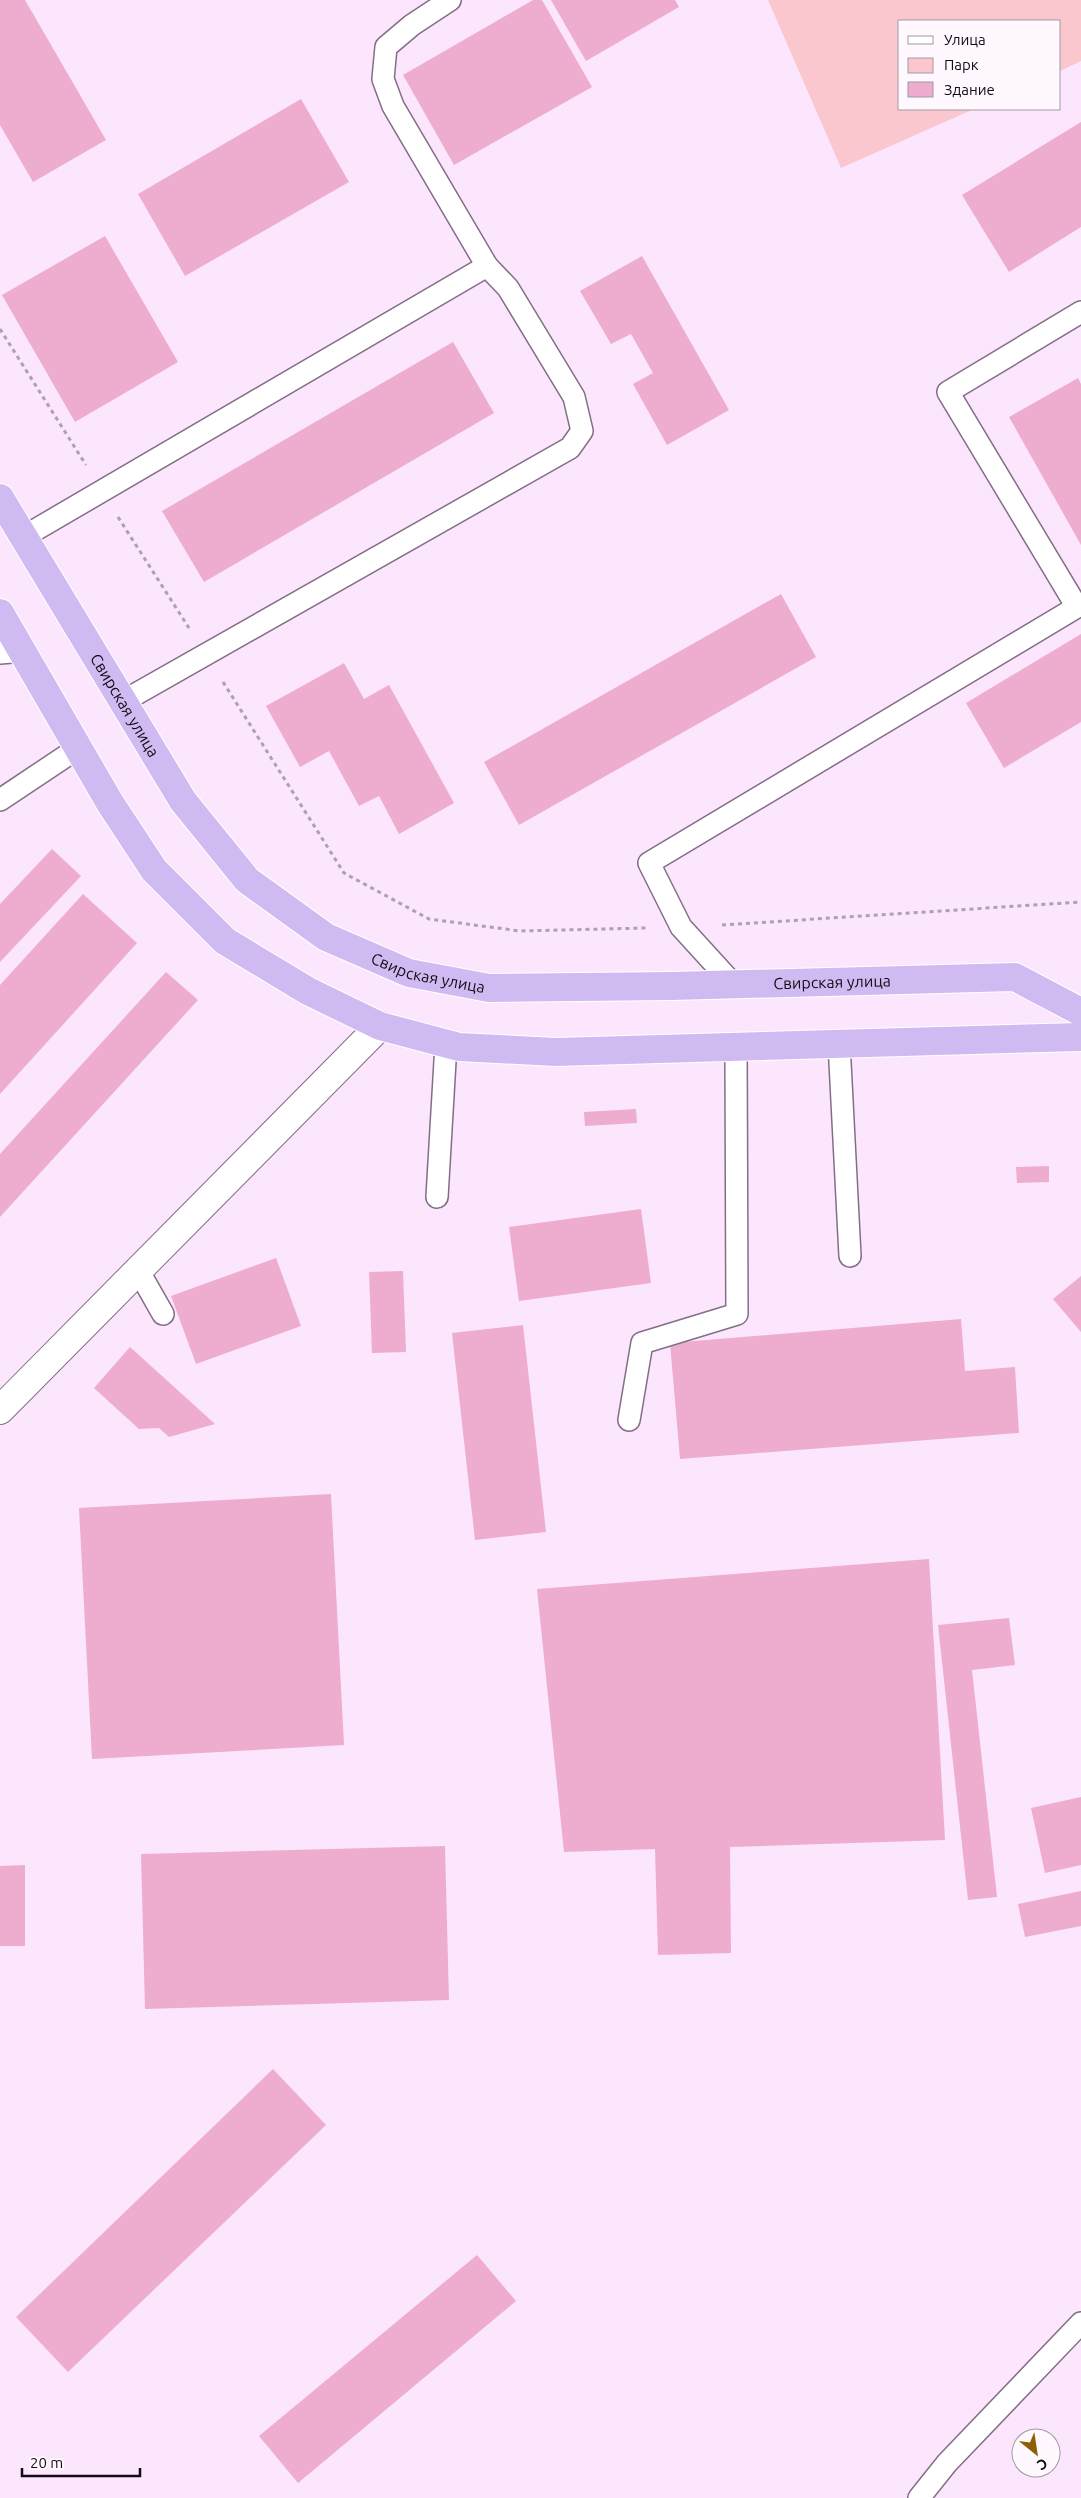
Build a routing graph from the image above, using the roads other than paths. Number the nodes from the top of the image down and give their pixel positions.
1 (450, 0) edge
2 (487, 266) junction
3 (1081, 312) edge
4 (0, 498) edge
5 (25, 536) junction
6 (0, 613) edge
7 (12, 652) edge
8 (122, 702) junction
9 (78, 748) junction
10 (0, 800) edge
11 (733, 984) junction
12 (1081, 1012) edge
13 (380, 1026) junction
14 (1081, 1037) edge
15 (839, 1043) junction
16 (446, 1044) junction
17 (736, 1046) junction
18 (437, 1197) dead end
19 (850, 1256) dead end
20 (138, 1270) junction
21 (163, 1314) dead end
22 (0, 1410) edge
23 (629, 1420) dead end
24 (1081, 2323) edge
25 (919, 2498) edge

1 - 2 lane
2 - 5 lane
2 - 8 lane
3 - 11 lane
4 - 5 highway, Свирская улица
5 - 8 highway, Свирская улица
6 - 7 highway
7 - 9 highway
8 - 11 highway, Свирская улица
9 - 10 lane
9 - 13 highway
11 - 12 highway, Свирская улица
13 - 16 highway
13 - 20 street
14 - 15 highway
15 - 17 highway
15 - 19 lane
16 - 17 highway
16 - 18 lane
17 - 23 lane
20 - 21 lane
20 - 22 street
24 - 25 lane

